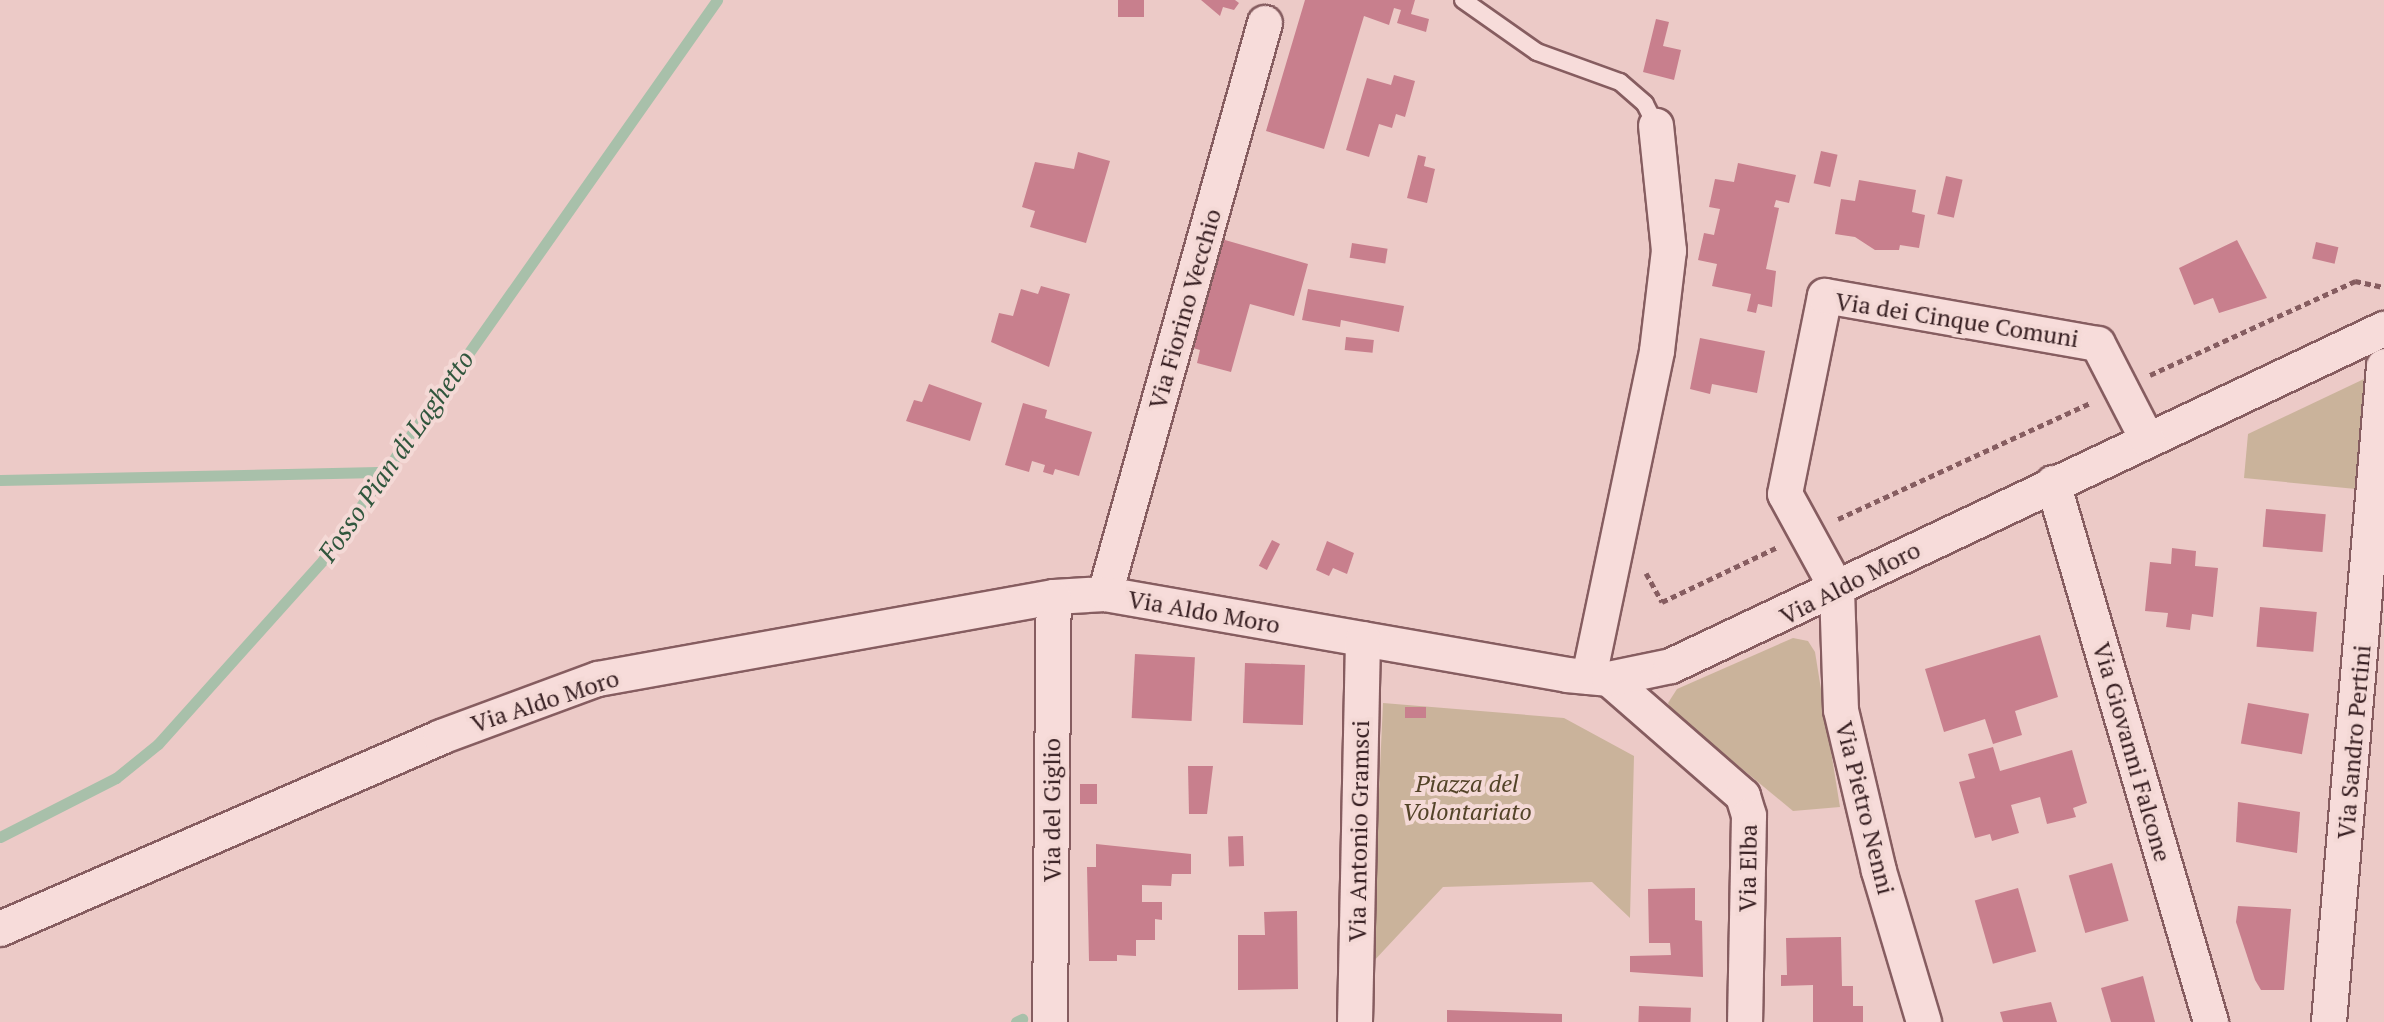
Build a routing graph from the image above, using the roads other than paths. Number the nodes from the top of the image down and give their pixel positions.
1 (1463, 0) edge
2 (1265, 23) dead end
3 (1656, 126) joint
4 (2384, 329) edge
5 (2384, 366) edge
6 (2147, 439) junction
7 (2053, 483) junction
8 (1837, 589) junction
9 (1105, 594) junction
10 (1054, 597) junction
11 (1363, 639) junction
12 (1599, 678) junction
13 (0, 929) edge
14 (1050, 1022) edge
15 (1355, 1022) edge
16 (1745, 1022) edge
17 (1924, 1022) edge
18 (2211, 1022) edge
19 (2329, 1022) edge

1 - 3 lane
2 - 9 street, Via Fiorino Vecchio
3 - 12 street
4 - 6 street, Via Aldo Moro
5 - 19 street, Via Sandro Pertini
6 - 7 street, Via Aldo Moro
6 - 8 street, Via dei Cinque Comuni
7 - 8 street, Via Aldo Moro
7 - 18 street, Via Giovanni Falcone
8 - 12 street, Via Aldo Moro
8 - 17 street, Via Pietro Nenni
9 - 10 street, Via Aldo Moro
9 - 11 street, Via Aldo Moro
10 - 13 street, Via Aldo Moro
10 - 14 street, Via del Giglio
11 - 12 street, Via Aldo Moro
11 - 15 street, Via Antonio Gramsci
12 - 16 street, Via Elba

